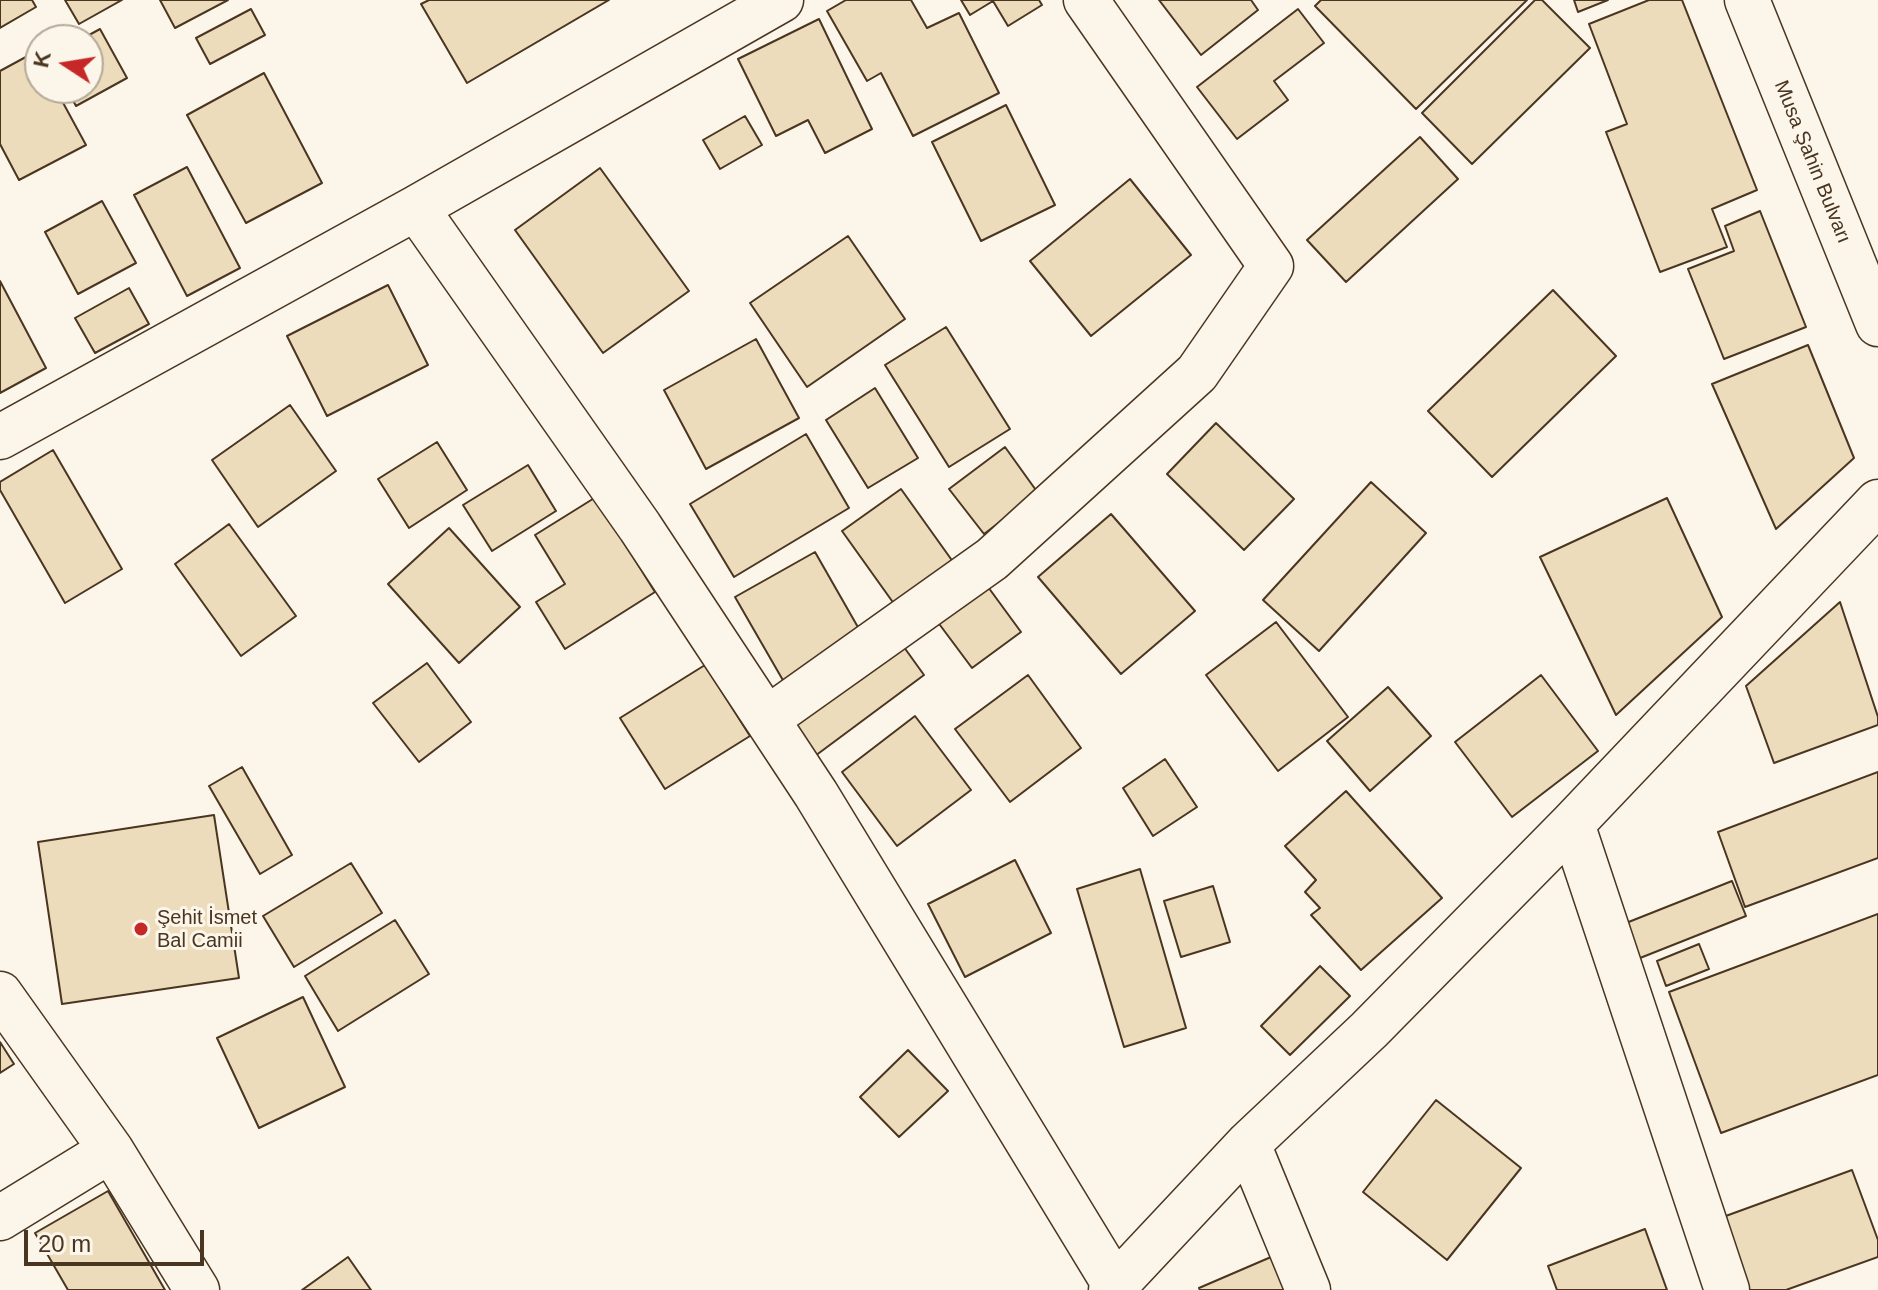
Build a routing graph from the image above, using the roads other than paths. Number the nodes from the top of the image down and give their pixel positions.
1 (781, 0) edge
2 (1086, 0) edge
3 (1747, 0) edge
4 (416, 208) junction
5 (1878, 324) edge
6 (0, 437) edge
7 (1878, 502) edge
8 (767, 719) junction
9 (1572, 824) junction
10 (0, 994) edge
11 (1248, 1144) junction
12 (111, 1150) junction
13 (0, 1218) edge
14 (1113, 1288) edge
15 (197, 1290) edge
16 (1308, 1290) edge
17 (1727, 1290) edge

1 - 4 street
2 - 8 street
3 - 5 street, Musa Şahin Bulvarı
4 - 6 street
4 - 8 street
7 - 9 street
8 - 14 street
9 - 11 street
9 - 17 street
10 - 12 street
11 - 14 street
11 - 16 street
12 - 13 street
12 - 15 street

